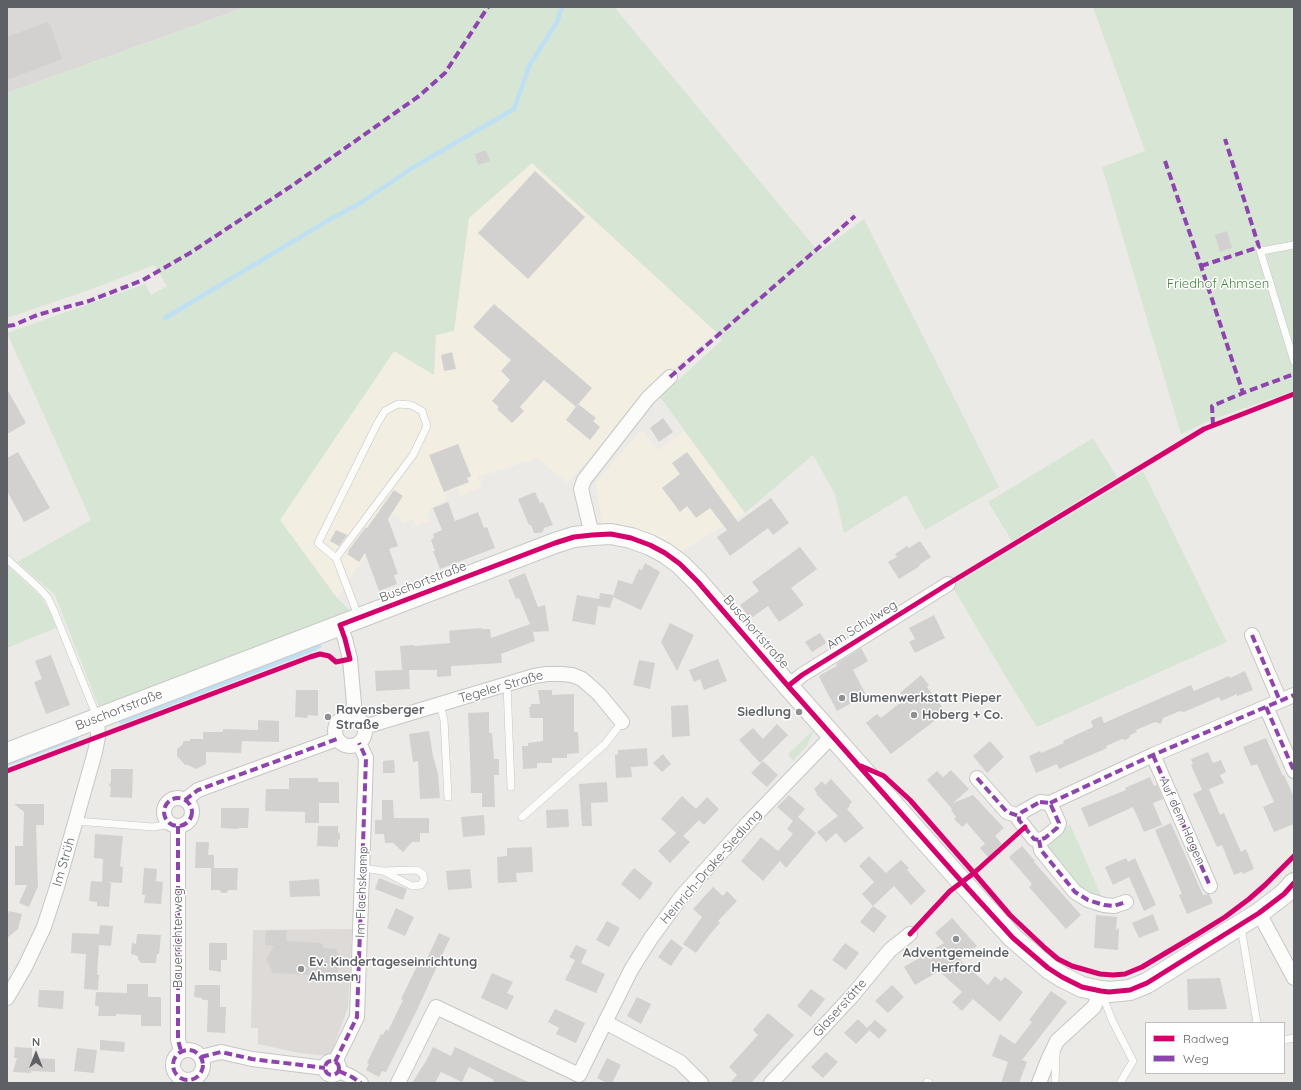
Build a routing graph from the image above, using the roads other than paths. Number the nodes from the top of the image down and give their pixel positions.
1 (1294, 244) edge
2 (1294, 361) edge
3 (670, 377) dead end
4 (592, 535) junction
5 (336, 558) junction
6 (7, 559) edge
7 (948, 584) dead end
8 (359, 618) junction
9 (340, 625) junction
10 (1252, 635) dead end
11 (507, 684) junction
12 (788, 686) junction
13 (1294, 695) edge
14 (1280, 701) junction
15 (440, 705) junction
16 (1266, 707) junction
17 (352, 716) junction
18 (97, 718) junction
19 (622, 722) joint
20 (364, 727) junction
21 (832, 736) junction
22 (337, 739) junction
23 (359, 743) junction
24 (7, 754) edge
25 (1153, 755) junction
26 (1294, 771) edge
27 (977, 778) dead end
28 (511, 787) dead end
29 (448, 797) dead end
30 (185, 800) junction
31 (1050, 803) junction
32 (1019, 816) junction
33 (522, 817) dead end
34 (76, 821) junction
35 (174, 825) junction
36 (1039, 840) junction
37 (363, 868) junction
38 (383, 871) junction
39 (1294, 883) edge
40 (1210, 886) dead end
41 (1126, 902) dead end
42 (1259, 913) junction
43 (1241, 925) junction
44 (910, 934) dead end
45 (1294, 978) edge
46 (1101, 992) junction
47 (7, 998) edge
48 (605, 1022) junction
49 (1257, 1022) edge
50 (1057, 1041) junction
51 (181, 1051) junction
52 (201, 1057) junction
53 (333, 1067) junction
54 (182, 1081) edge
55 (361, 1083) edge
56 (398, 1083) edge
57 (701, 1083) edge
58 (771, 1083) edge
59 (1039, 1083) edge
60 (1055, 1083) edge
61 (1120, 1083) edge

1 - 2 lane
3 - 4 street
4 - 8 main road, Buschortstraße
4 - 12 main road, Buschortstraße
5 - 5 lane
5 - 8 lane
6 - 18 lane
7 - 12 street, Am Schulweg
8 - 9 main road, Buschortstraße
9 - 17 street
9 - 18 main road, Buschortstraße
10 - 14 street
11 - 15 street, Tegeler Straße
11 - 19 street, Tegeler Straße
11 - 28 lane
12 - 21 main road, Buschortstraße
13 - 14 street
14 - 16 street
15 - 20 street, Tegeler Straße
15 - 29 lane
16 - 25 street
16 - 26 street
17 - 20 street
17 - 22 street
18 - 24 main road, Buschortstraße
18 - 34 street, Im Strüh
19 - 33 lane
20 - 23 street
21 - 46 main road, Buschortstraße
21 - 48 street, Heinrich-Drake-Siedlung
22 - 23 street
22 - 30 street, Bauerrichterweg
23 - 37 street, Im Flachskamp
25 - 31 street
25 - 40 street, Auf dem Hagen
27 - 32 street
30 - 35 street
30 - 35 street, Bauerrichterweg
31 - 32 street
31 - 36 street
32 - 36 street
34 - 35 lane
34 - 47 street, Im Strüh
35 - 51 street, Bauerrichterweg
36 - 41 street
37 - 38 lane
37 - 53 street, Im Flachskamp
38 - 38 lane
39 - 42 main road, Buschortstraße
42 - 43 main road, Buschortstraße
42 - 45 street
43 - 46 main road, Buschortstraße
43 - 49 lane
44 - 58 street, Glaserstätte
46 - 50 street
46 - 61 lane
48 - 56 street, Heinrich-Drake-Siedlung
48 - 57 street
50 - 59 street
50 - 60 lane
51 - 52 street
51 - 54 street
52 - 53 street
52 - 54 street
53 - 55 street

